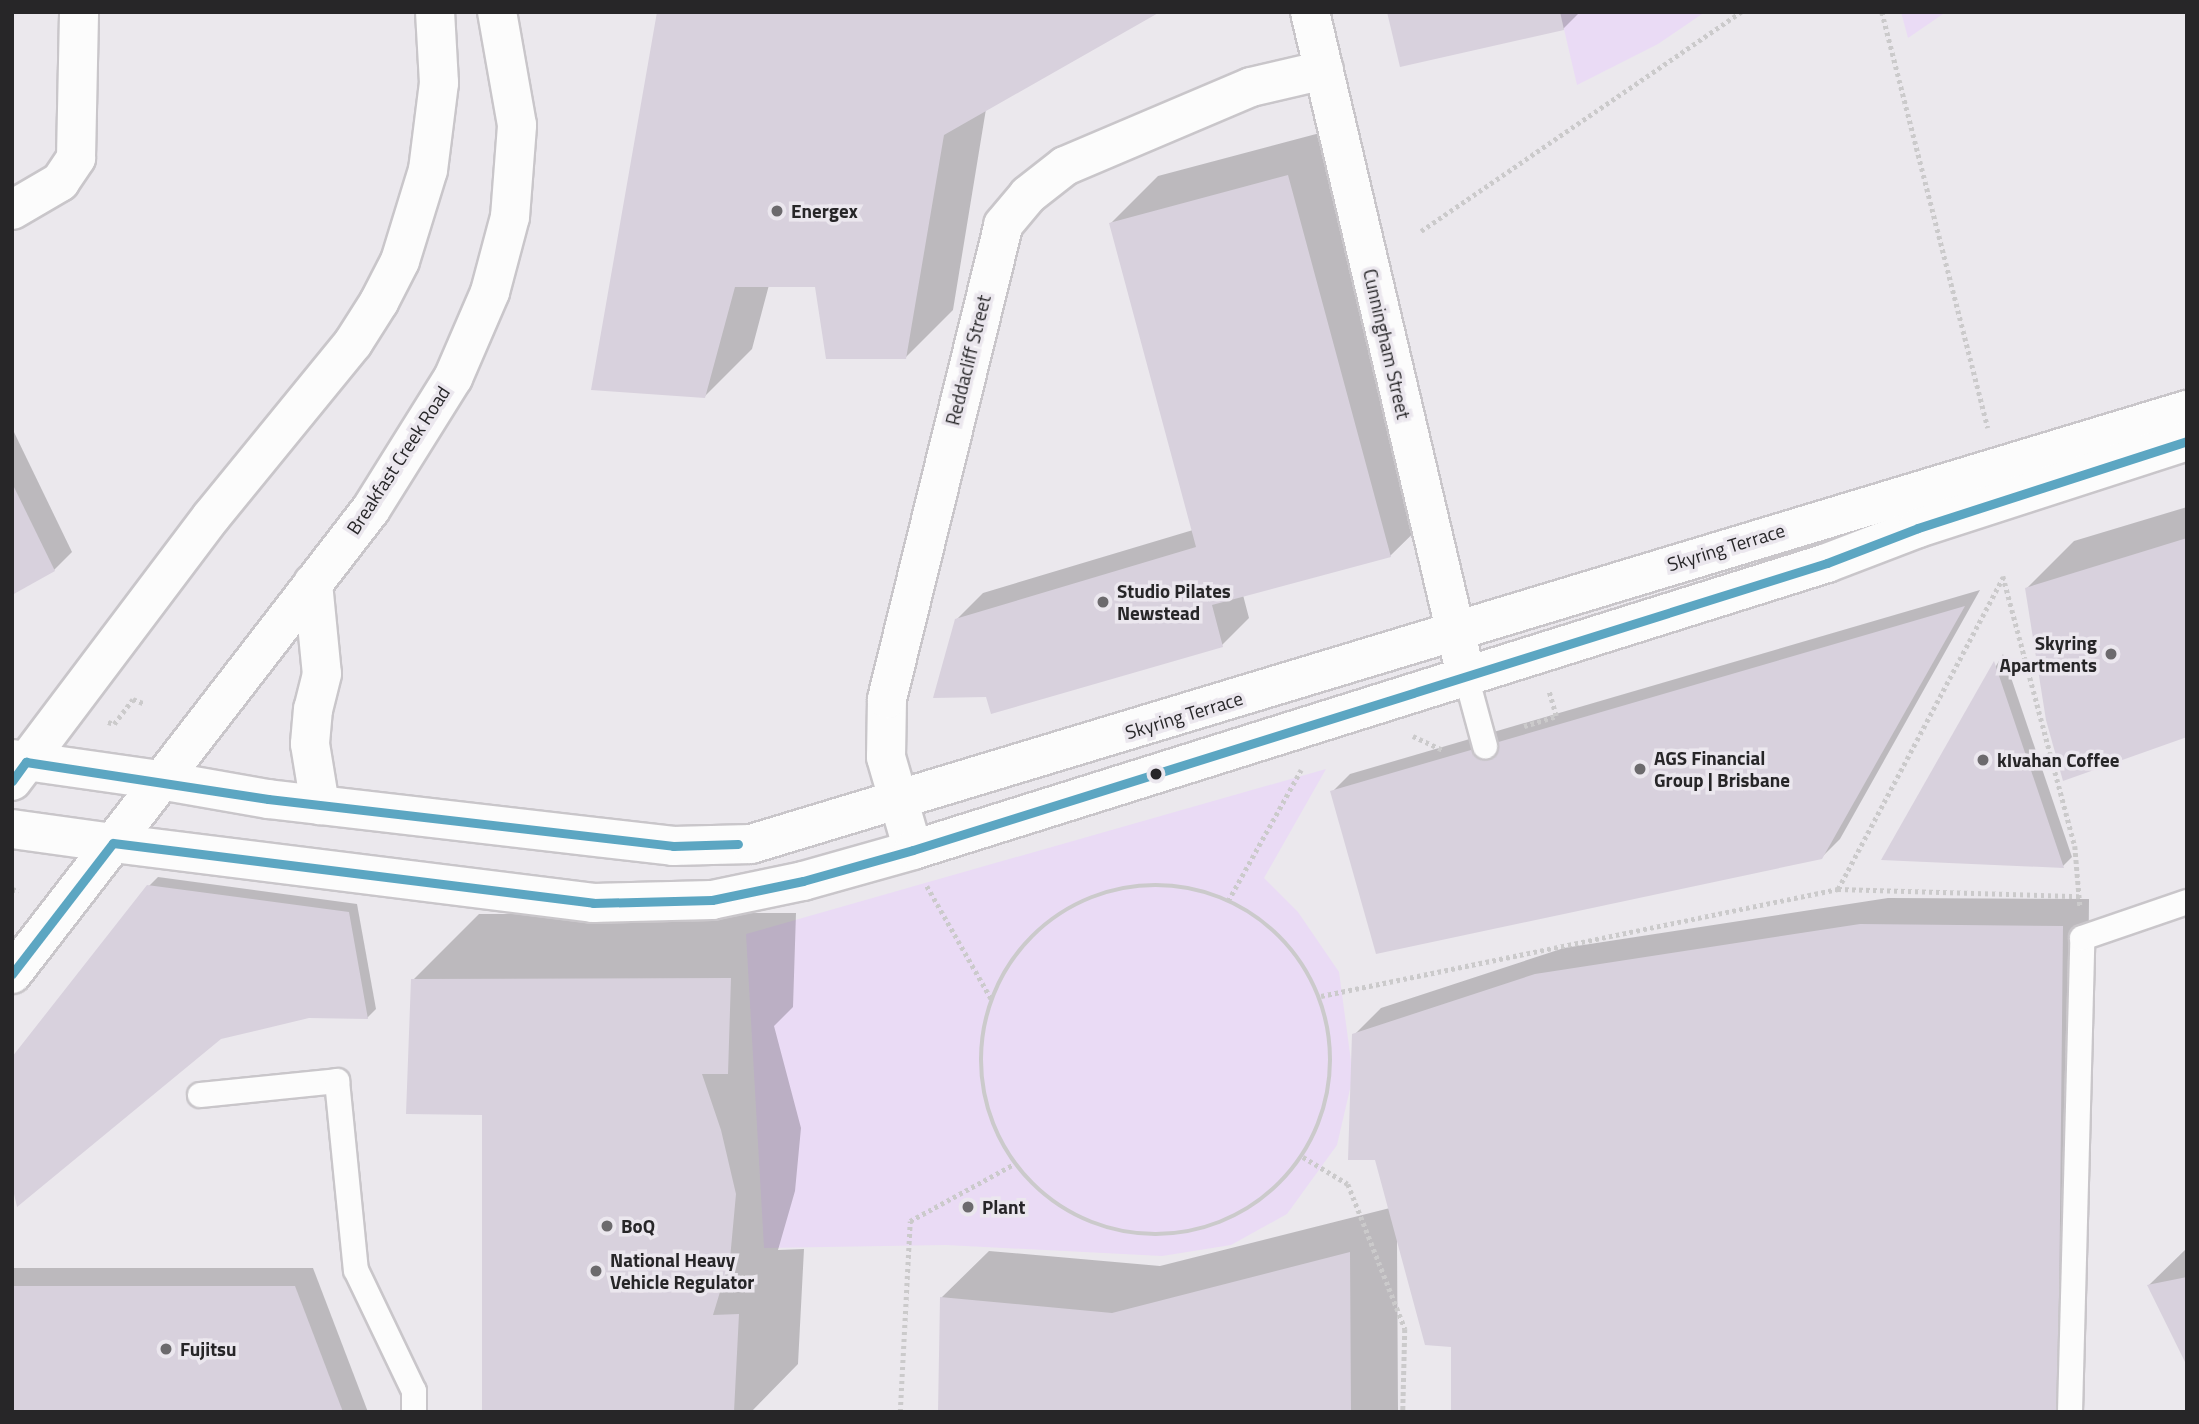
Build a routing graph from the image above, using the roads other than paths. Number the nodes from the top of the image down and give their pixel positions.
1 (79, 12) edge
2 (435, 12) edge
3 (497, 12) edge
4 (1310, 12) edge
5 (1324, 70) junction
6 (12, 210) edge
7 (2187, 410) edge
8 (2187, 441) edge
9 (313, 583) junction
10 (1454, 632) junction
11 (1466, 676) junction
12 (1485, 747) dead end
13 (17, 767) edge
14 (160, 780) junction
15 (897, 801) junction
16 (320, 805) junction
17 (12, 829) edge
18 (113, 843) junction
19 (913, 850) junction
20 (2187, 902) edge
21 (12, 974) edge
22 (200, 1095) dead end
23 (414, 1412) edge
24 (2070, 1412) edge

1 - 6 street
2 - 13 street
3 - 9 street, Breakfast Creek Road
4 - 5 street, Cunningham Street
5 - 10 street, Cunningham Street
5 - 15 street, Reddacliff Street
7 - 10 street, Skyring Terrace
8 - 11 street
9 - 14 street, Breakfast Creek Road
9 - 16 street
10 - 11 street, Cunningham Street
10 - 15 street, Skyring Terrace
11 - 12 lane
11 - 19 street
13 - 14 street, Skyring Terrace
14 - 16 street, Skyring Terrace
14 - 18 street, Breakfast Creek Road
15 - 16 street, Skyring Terrace
15 - 19 street, Reddacliff Street
17 - 18 street
18 - 19 street
18 - 21 street, Breakfast Creek Road
20 - 24 lane
22 - 23 lane

